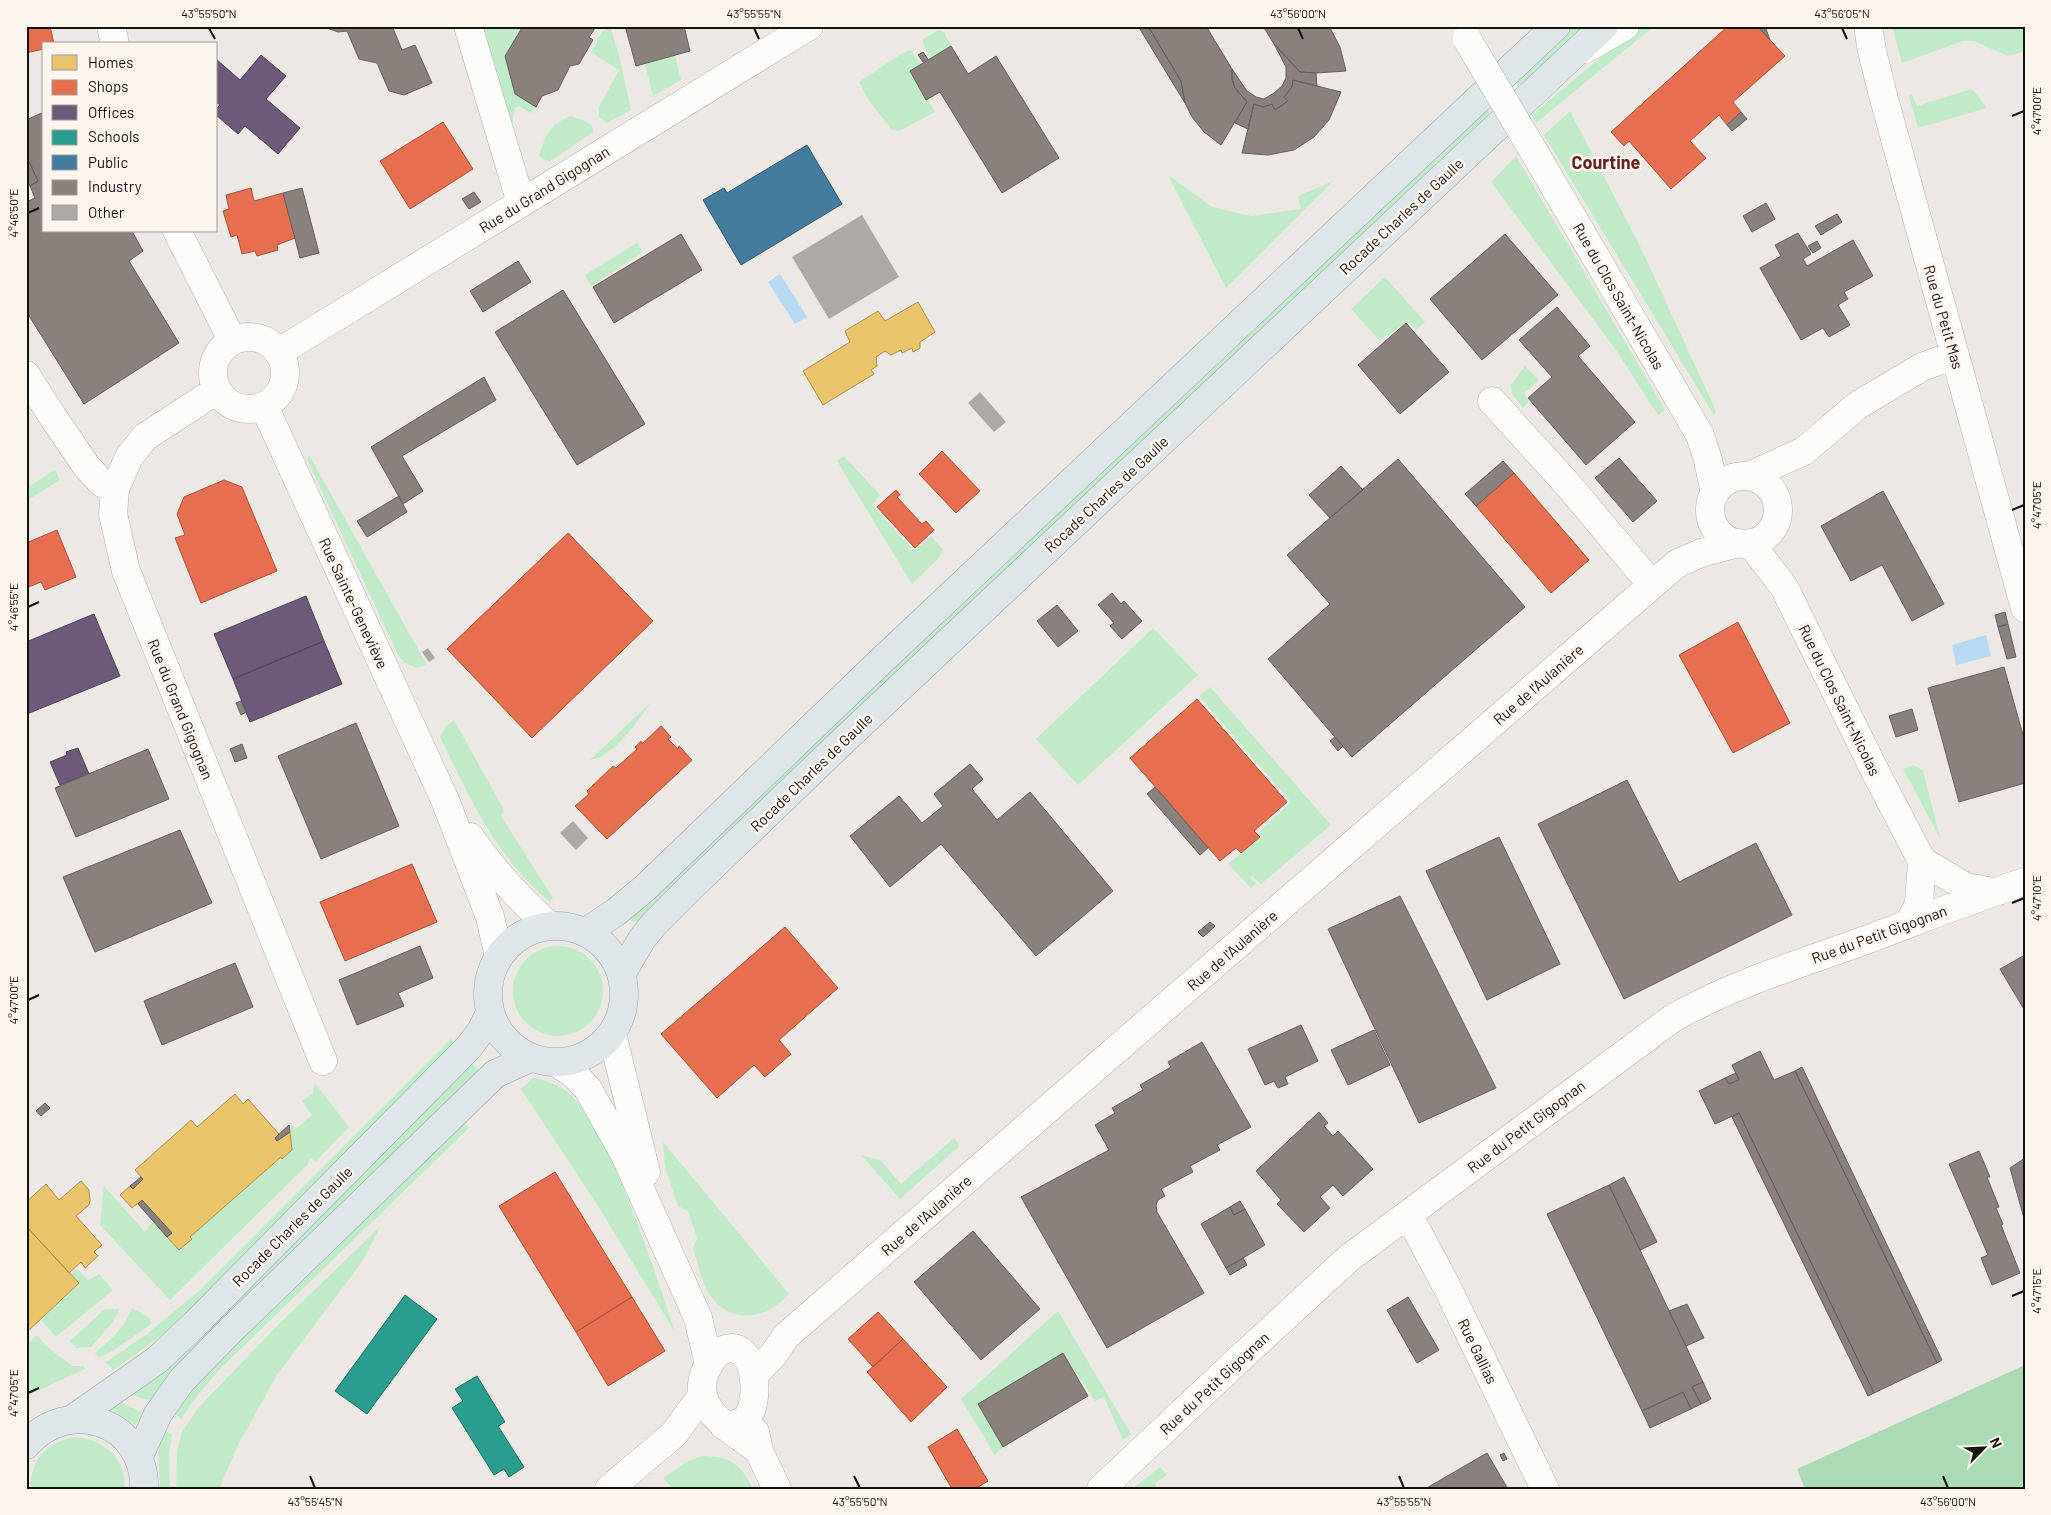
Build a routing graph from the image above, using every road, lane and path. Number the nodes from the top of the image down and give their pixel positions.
1 (110, 26) edge
2 (468, 26) edge
3 (809, 26) edge
4 (1556, 26) edge
5 (1604, 26) edge
6 (1625, 26) edge
7 (1852, 26) edge
8 (1464, 32) edge
9 (1870, 39) edge
10 (114, 42) edge
11 (1568, 58) junction
12 (521, 203) junction
13 (178, 232) edge
14 (232, 340) junction
15 (279, 352) junction
16 (1954, 354) junction
17 (26, 375) edge
18 (217, 390) junction
19 (1492, 401) dead end
20 (264, 406) junction
21 (1700, 435) junction
22 (1804, 451) junction
23 (1747, 476) junction
24 (115, 489) junction
25 (1777, 500) junction
26 (1713, 503) junction
27 (1744, 543) junction
28 (1678, 563) junction
29 (1652, 585) junction
30 (2025, 608) edge
31 (444, 800) junction
32 (1922, 861) junction
33 (2025, 882) edge
34 (1993, 892) junction
35 (1909, 923) junction
36 (548, 925) junction
37 (586, 932) junction
38 (499, 956) junction
39 (622, 973) junction
40 (490, 1013) junction
41 (612, 1034) junction
42 (530, 1058) junction
43 (323, 1061) dead end
44 (557, 1063) junction
45 (1408, 1214) junction
46 (662, 1234) junction
47 (698, 1318) junction
48 (786, 1336) junction
49 (736, 1349) junction
50 (709, 1364) junction
51 (754, 1375) junction
52 (703, 1394) junction
53 (749, 1412) junction
54 (74, 1418) junction
55 (722, 1424) junction
56 (674, 1434) junction
57 (26, 1445) edge
58 (759, 1451) junction
59 (139, 1456) junction
60 (144, 1489) edge
61 (609, 1489) edge
62 (778, 1489) edge
63 (1101, 1489) edge
64 (1545, 1489) edge

1 - 10 street
2 - 12 street
3 - 12 street, Rue du Grand Gigognan
4 - 37 main road, Rocade Charles de Gaulle
5 - 11 main road, Rocade Charles de Gaulle
6 - 11 street
7 - 9 street
8 - 21 street, Rue du Clos Saint-Nicolas, bridge
9 - 16 street, Rue du Petit Mas
11 - 39 main road, Rocade Charles de Gaulle
12 - 15 street, Rue du Grand Gigognan
13 - 14 street
14 - 15 street
14 - 18 street
15 - 20 street
16 - 22 street
16 - 30 street, Rue du Petit Mas
17 - 24 street
18 - 20 street
18 - 24 street, Rue du Grand Gigognan
19 - 29 street
20 - 31 street, Rue Sainte-Geneviève
21 - 23 street, Rue du Clos Saint-Nicolas
21 - 26 street, Rue du Clos Saint-Nicolas
22 - 23 street
22 - 25 street
23 - 25 street
23 - 26 street
24 - 43 street, Rue du Grand Gigognan
25 - 27 street
26 - 27 street
26 - 28 street, Rue de l'Aulanière
27 - 28 street, Rue de l'Aulanière
27 - 32 street, Rue du Clos Saint-Nicolas
28 - 29 street, Rue de l'Aulanière
29 - 48 street, Rue de l'Aulanière
31 - 36 street
31 - 38 street
32 - 34 street
32 - 35 street
33 - 34 street, Rue du Petit Gigognan
34 - 35 street, Rue du Petit Gigognan
35 - 45 street, Rue du Petit Gigognan
36 - 37 main road
36 - 38 main road
37 - 39 main road
38 - 40 main road
39 - 41 main road
40 - 42 main road
40 - 54 main road, Rocade Charles de Gaulle
41 - 44 main road
41 - 46 street
42 - 44 main road
42 - 59 main road, Rocade Charles de Gaulle
44 - 46 street
45 - 63 street, Rue du Petit Gigognan
45 - 64 street, Rue Gallias
46 - 47 street
47 - 49 street
47 - 50 street
48 - 49 street, Rue de l'Aulanière
48 - 51 street, Rue de l'Aulanière
49 - 50 street
49 - 51 street
50 - 52 street
51 - 53 street
52 - 55 street
52 - 56 street
53 - 55 street
53 - 58 street
54 - 57 main road
54 - 59 main road
55 - 56 street
55 - 58 street
56 - 61 street
58 - 62 street
59 - 60 main road

